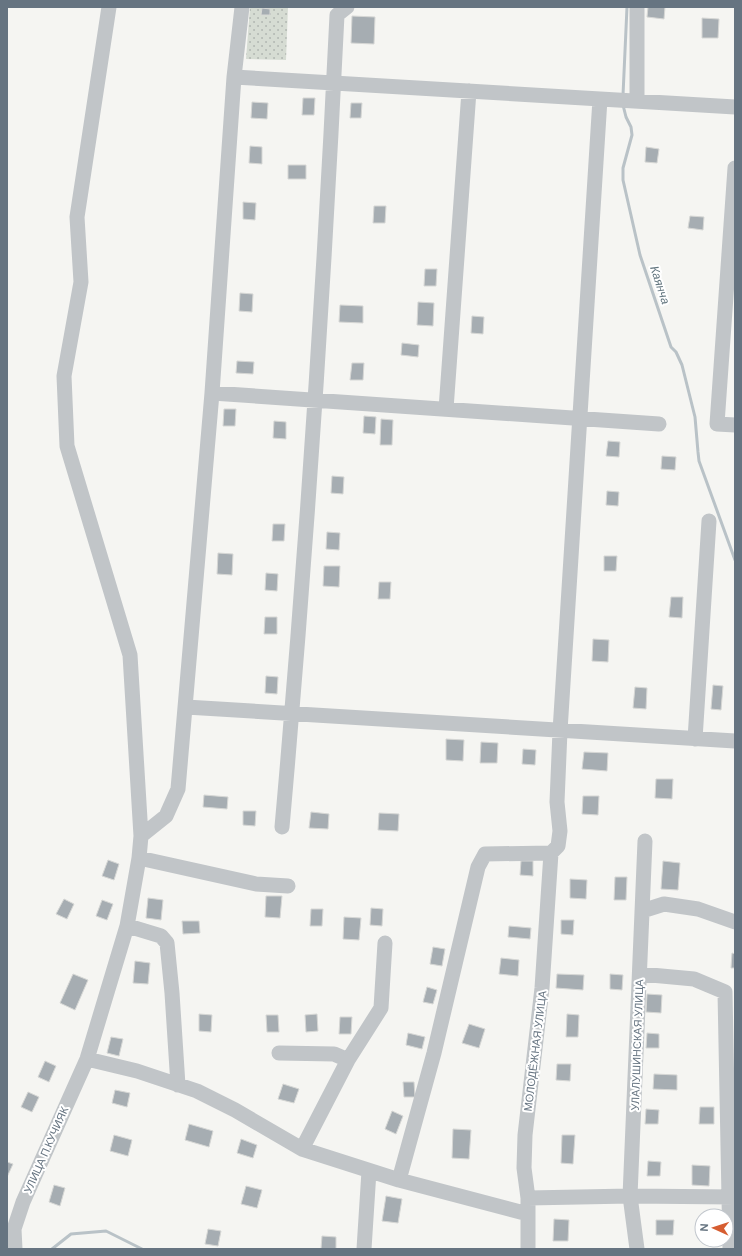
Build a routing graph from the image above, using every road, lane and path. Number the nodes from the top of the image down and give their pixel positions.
1 (109, 7) edge
2 (242, 7) edge
3 (347, 7) edge
4 (637, 7) edge
5 (234, 77) junction
6 (334, 83) junction
7 (468, 91) junction
8 (600, 99) junction
9 (637, 101) junction
10 (735, 107) edge
11 (735, 168) edge
12 (212, 393) junction
13 (315, 399) junction
14 (446, 409) junction
15 (580, 419) junction
16 (659, 424) dead end
17 (735, 425) edge
18 (709, 521) dead end
19 (186, 707) junction
20 (292, 714) junction
21 (560, 731) junction
22 (695, 739) junction
23 (735, 741) edge
24 (282, 827) dead end
25 (141, 836) junction
26 (645, 841) dead end
27 (551, 853) junction
28 (139, 858) junction
29 (288, 886) dead end
30 (642, 911) junction
31 (735, 922) edge
32 (128, 926) junction
33 (385, 943) dead end
34 (640, 974) junction
35 (279, 1053) dead end
36 (87, 1059) junction
37 (348, 1060) junction
38 (178, 1084) junction
39 (302, 1149) junction
40 (369, 1171) junction
41 (399, 1180) junction
42 (630, 1196) junction
43 (528, 1198) junction
44 (732, 1198) edge
45 (528, 1214) junction
46 (13, 1235) edge
47 (364, 1249) edge
48 (528, 1249) edge
49 (638, 1249) edge
50 (730, 1249) edge

1 - 25 street, УЛИЦА П.КУЧИЯК
2 - 5 street
3 - 6 street
4 - 9 street
5 - 6 street
5 - 12 street
6 - 7 street
6 - 13 street
7 - 8 street
7 - 14 street
8 - 9 street
8 - 15 street
9 - 10 street
11 - 17 street
12 - 13 street
12 - 19 street
13 - 14 street
13 - 20 street
14 - 15 street
15 - 16 street
15 - 21 street
18 - 22 street
19 - 20 street
19 - 25 street
20 - 21 street
20 - 24 street
21 - 22 street
21 - 27 street
22 - 23 street
25 - 28 street, УЛИЦА П.КУЧИЯК
26 - 30 street, УЛАЛУШИНСКАЯ УЛИЦА
27 - 41 street
27 - 43 street, МОЛОДЁЖНАЯ УЛИЦА
28 - 29 street
28 - 32 street, УЛИЦА П.КУЧИЯК
30 - 31 street
30 - 34 street, УЛАЛУШИНСКАЯ УЛИЦА
32 - 36 street, УЛИЦА П.КУЧИЯК
32 - 38 street
33 - 37 street
34 - 42 street, УЛАЛУШИНСКАЯ УЛИЦА
34 - 44 street
35 - 37 street
36 - 38 street
36 - 46 street, УЛИЦА П.КУЧИЯК
37 - 39 street
38 - 39 street
39 - 40 street
40 - 41 street
40 - 47 street
41 - 45 street
42 - 43 street
42 - 44 street
42 - 49 street, УЛАЛУШИНСКАЯ УЛИЦА
43 - 45 street, МОЛОДЁЖНАЯ УЛИЦА
44 - 50 street
45 - 48 street, МОЛОДЁЖНАЯ УЛИЦА

